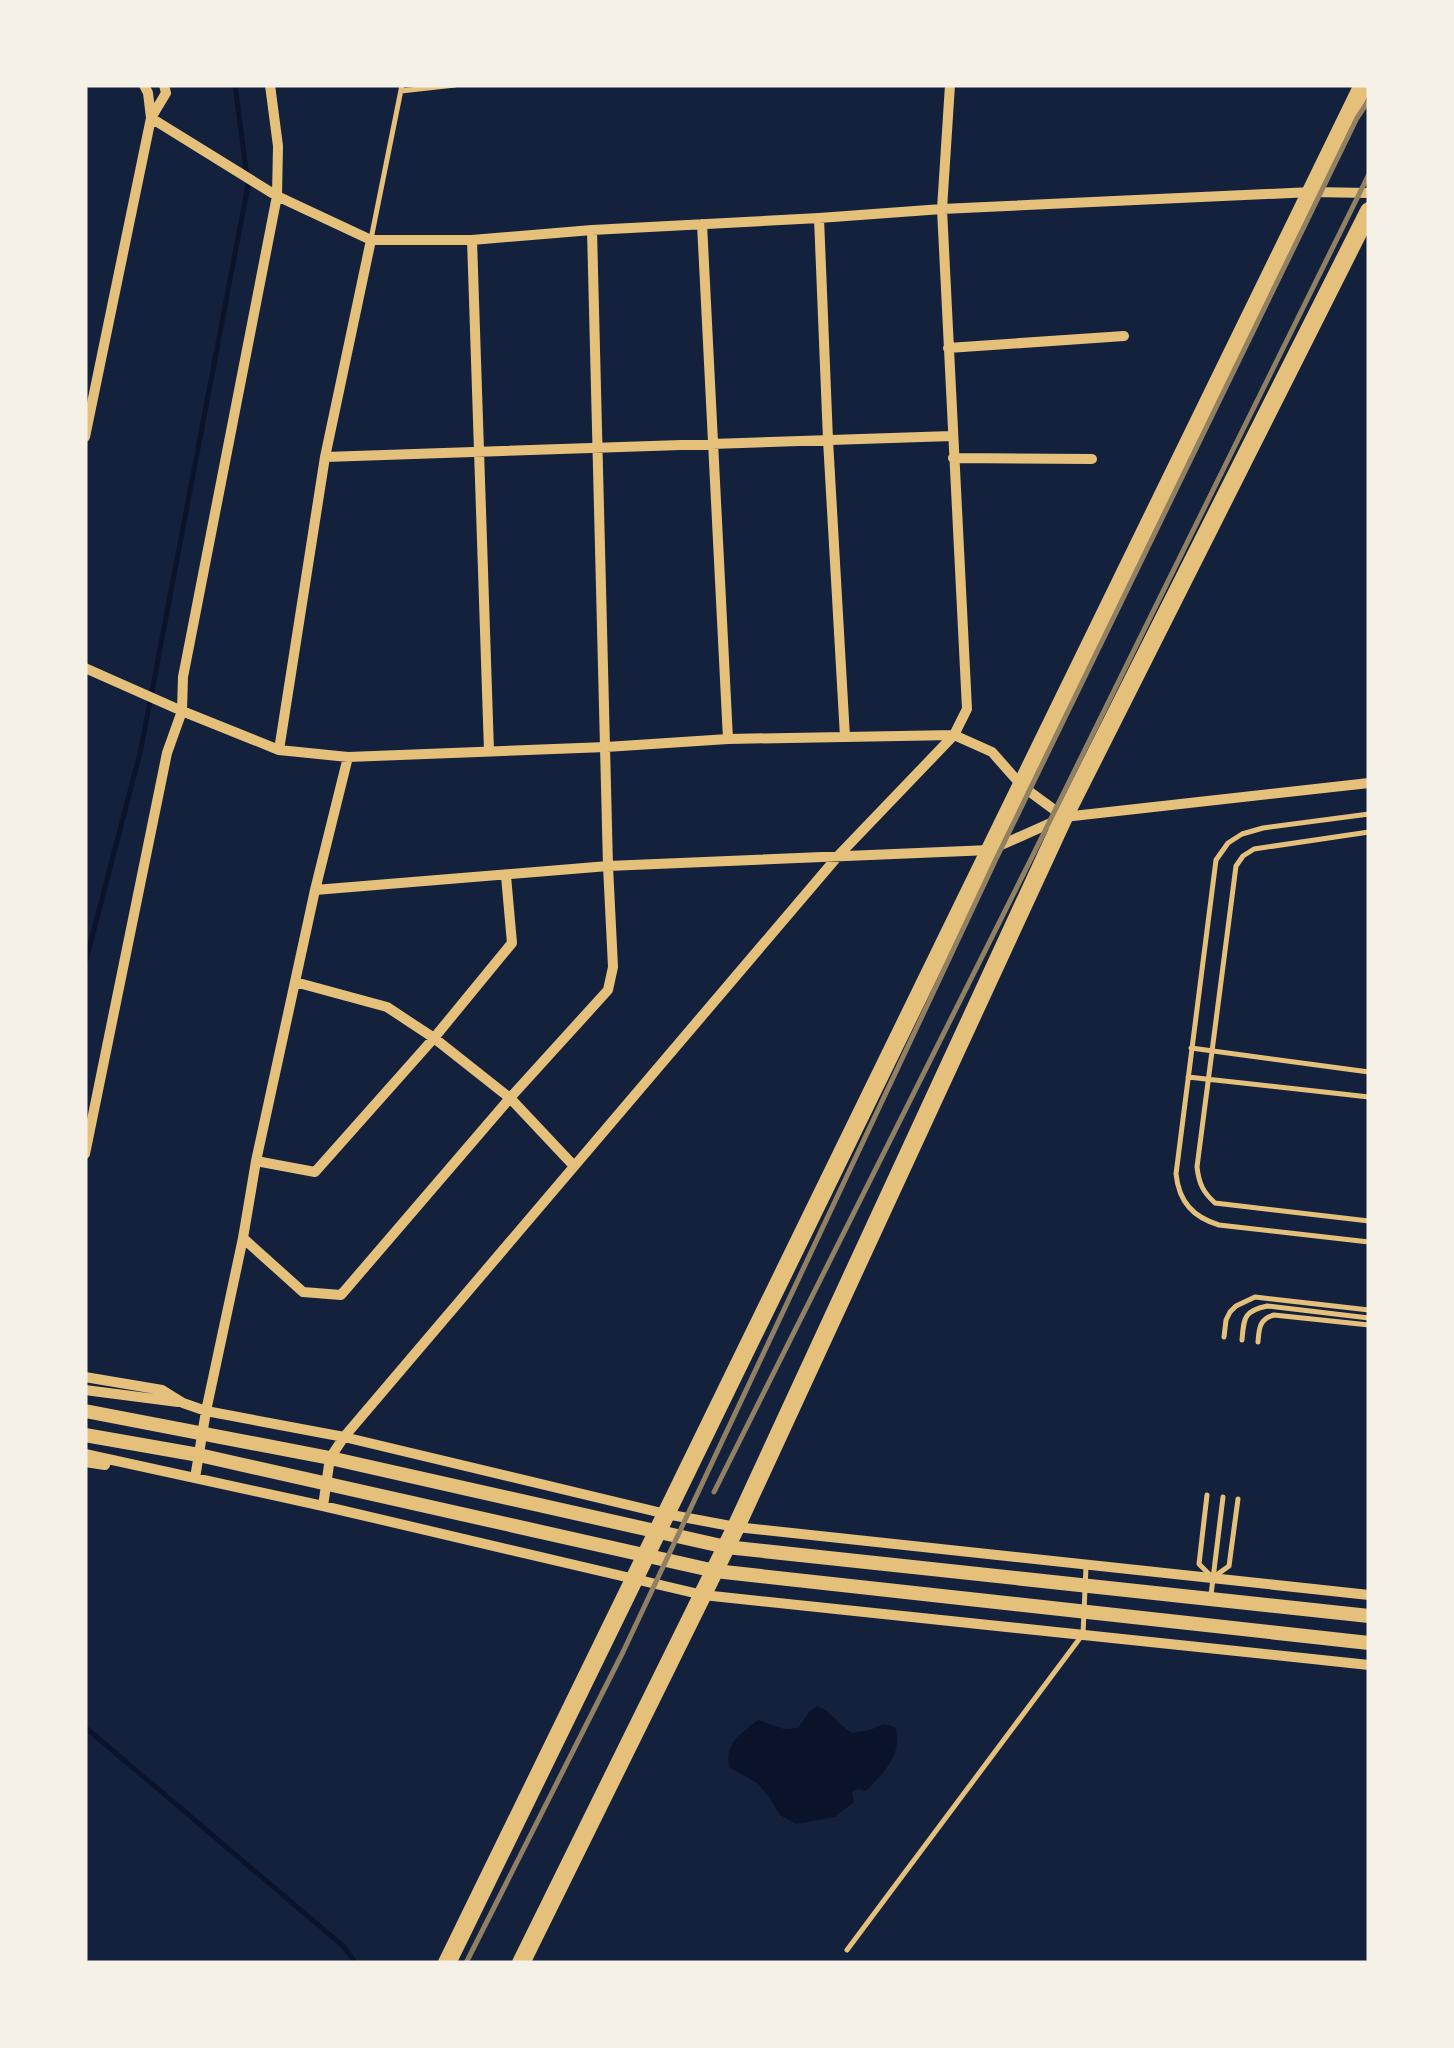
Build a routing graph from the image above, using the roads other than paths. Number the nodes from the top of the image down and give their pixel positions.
1 (144, 85) edge
2 (164, 85) edge
3 (270, 85) edge
4 (456, 85) edge
5 (950, 85) edge
6 (1363, 85) edge
7 (402, 88) edge
8 (152, 118) junction
9 (1312, 192) junction
10 (1369, 193) edge
11 (277, 196) junction
12 (942, 208) junction
13 (1369, 212) edge
14 (818, 218) junction
15 (702, 224) junction
16 (592, 230) junction
17 (371, 240) junction
18 (472, 240) junction
19 (1124, 336) dead end
20 (948, 348) junction
21 (952, 436) junction
22 (85, 437) edge
23 (828, 440) junction
24 (713, 444) junction
25 (596, 448) junction
26 (480, 452) junction
27 (325, 457) junction
28 (953, 458) junction
29 (1092, 459) dead end
30 (85, 668) edge
31 (182, 712) junction
32 (954, 735) junction
33 (845, 737) junction
34 (728, 739) junction
35 (606, 746) junction
36 (279, 750) junction
37 (489, 751) junction
38 (348, 757) junction
39 (1369, 784) edge
40 (1022, 786) junction
41 (1369, 814) edge
42 (1064, 817) junction
43 (1369, 832) edge
44 (990, 850) junction
45 (838, 856) junction
46 (608, 866) junction
47 (506, 876) junction
48 (315, 890) junction
49 (295, 982) junction
50 (434, 1038) junction
51 (1191, 1048) junction
52 (1211, 1051) junction
53 (1369, 1072) edge
54 (1188, 1077) junction
55 (1208, 1079) junction
56 (1369, 1097) edge
57 (510, 1098) junction
58 (85, 1154) edge
59 (256, 1161) junction
60 (574, 1166) junction
61 (1369, 1221) edge
62 (243, 1238) junction
63 (1369, 1242) edge
64 (1369, 1318) edge
65 (1224, 1338) dead end
66 (1242, 1340) dead end
67 (1258, 1342) dead end
68 (85, 1376) edge
69 (89, 1390) edge
70 (183, 1403) junction
71 (88, 1411) edge
72 (206, 1411) junction
73 (202, 1433) junction
74 (85, 1435) edge
75 (344, 1436) junction
76 (85, 1454) edge
77 (199, 1455) junction
78 (330, 1458) junction
79 (85, 1462) edge
80 (195, 1478) junction
81 (325, 1484) junction
82 (1206, 1495) dead end
83 (1222, 1497) dead end
84 (1238, 1499) dead end
85 (322, 1506) junction
86 (666, 1514) junction
87 (736, 1526) junction
88 (656, 1533) junction
89 (726, 1547) junction
90 (646, 1555) junction
91 (1086, 1564) junction
92 (715, 1571) junction
93 (1213, 1578) junction
94 (634, 1579) junction
95 (1085, 1584) junction
96 (703, 1594) junction
97 (1369, 1595) edge
98 (1210, 1598) junction
99 (1084, 1611) junction
100 (1369, 1616) edge
101 (1083, 1634) junction
102 (1369, 1643) edge
103 (1369, 1664) edge
104 (846, 1950) dead end
105 (447, 1963) edge
106 (520, 1963) edge

1 - 8 street
2 - 8 street
3 - 11 street
4 - 7 lane
5 - 12 street
6 - 9 main road
7 - 17 lane
8 - 11 street
8 - 22 street
9 - 10 street
9 - 12 street
9 - 40 main road
11 - 17 street
11 - 31 street
12 - 14 street
12 - 20 street
13 - 42 main road
14 - 15 street
14 - 23 street
15 - 16 street
15 - 24 street
16 - 18 street
16 - 25 street
17 - 18 street
17 - 27 street
18 - 26 street
19 - 20 street
20 - 21 street
21 - 23 street
21 - 28 street
23 - 24 street
23 - 33 street
24 - 25 street
24 - 34 street
25 - 26 street
25 - 35 street
26 - 27 street
26 - 37 street
27 - 36 street
28 - 29 street
28 - 32 street
30 - 31 street
31 - 36 street
31 - 58 street
32 - 33 street
32 - 40 street
32 - 45 street
33 - 34 street
34 - 35 street
35 - 37 street
35 - 46 street
36 - 38 street
37 - 38 street
38 - 48 street
39 - 42 street
40 - 42 street
40 - 44 main road
41 - 51 lane
42 - 44 street
42 - 87 main road
43 - 52 lane
44 - 45 street
44 - 86 main road
45 - 46 street
45 - 60 street
46 - 47 street
46 - 57 street
47 - 48 street
47 - 50 street
48 - 49 street
49 - 50 street
49 - 59 street
50 - 57 street
50 - 59 street
51 - 52 lane
51 - 54 lane
52 - 53 lane
52 - 55 lane
54 - 55 lane
54 - 63 lane
55 - 56 lane
55 - 61 lane
57 - 60 street
57 - 62 street
59 - 62 street
60 - 75 street
62 - 72 street
64 - 65 lane
64 - 66 lane
64 - 67 lane
68 - 70 street
69 - 70 street
70 - 72 street
71 - 73 street
72 - 73 street
72 - 75 street
73 - 77 street
73 - 78 street
74 - 77 street
75 - 78 street
75 - 86 street
76 - 80 street
77 - 80 street
77 - 81 street
78 - 81 street
78 - 88 street
79 - 80 street
80 - 85 street
81 - 85 street
81 - 90 street
82 - 93 lane
83 - 93 lane
84 - 93 lane
85 - 94 street
86 - 87 street
86 - 88 main road
87 - 89 main road
87 - 91 street
88 - 89 street
88 - 90 main road
89 - 92 main road
89 - 95 street
90 - 92 street
90 - 94 main road
91 - 93 street
91 - 95 lane
92 - 96 main road
92 - 99 street
93 - 97 street
93 - 98 lane
94 - 96 street
94 - 105 main road
95 - 98 street
95 - 99 lane
96 - 101 street
96 - 106 main road
98 - 100 street
99 - 101 lane
99 - 102 street
101 - 103 street
101 - 104 lane

